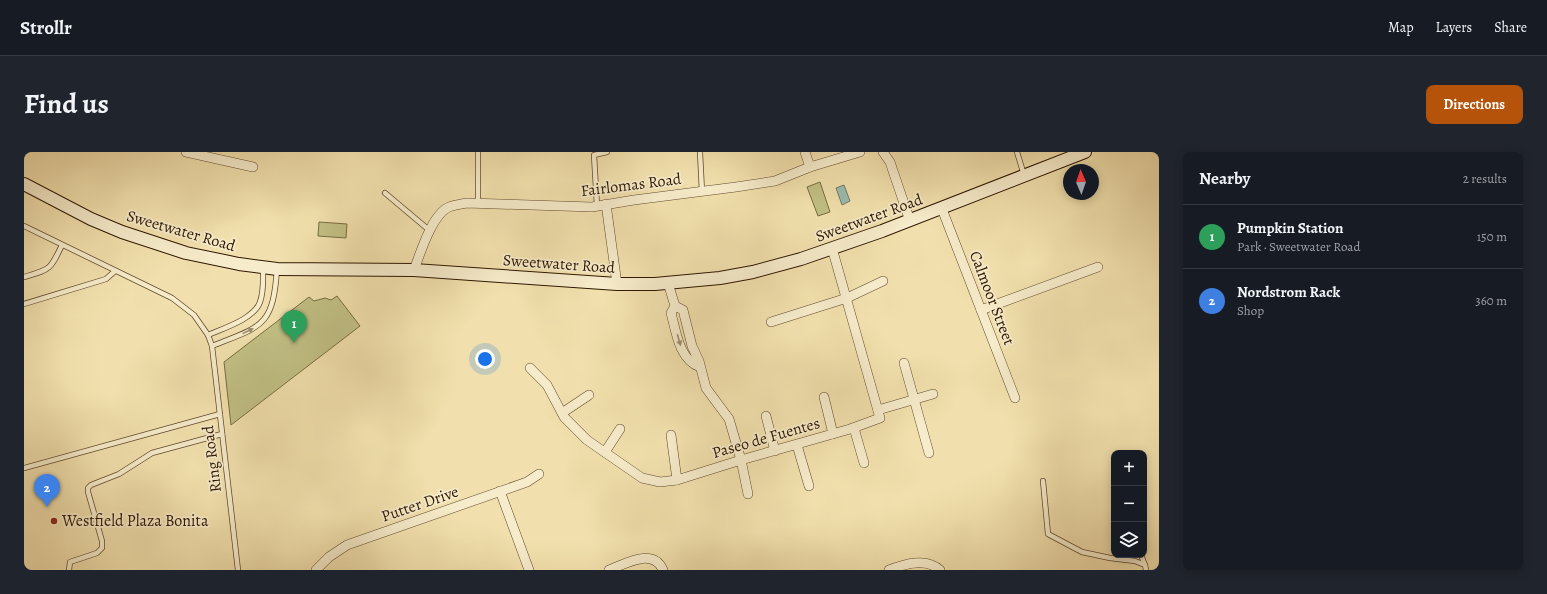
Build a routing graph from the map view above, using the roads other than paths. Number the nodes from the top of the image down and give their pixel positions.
1 (186, 152) edge
2 (478, 152) edge
3 (607, 152) edge
4 (700, 152) edge
5 (805, 152) edge
6 (860, 152) edge
7 (883, 152) edge
8 (1017, 152) edge
9 (1085, 152) edge
10 (253, 167) dead end
11 (810, 167) junction
12 (1024, 174) junction
13 (24, 184) edge
14 (702, 192) junction
15 (385, 193) dead end
16 (478, 204) junction
17 (602, 205) junction
18 (942, 208) junction
19 (910, 220) junction
20 (24, 226) edge
21 (429, 230) junction
22 (62, 245) junction
23 (832, 248) junction
24 (263, 267) junction
25 (1098, 267) dead end
26 (277, 269) junction
27 (115, 270) junction
28 (414, 270) junction
29 (24, 277) edge
30 (883, 281) dead end
31 (668, 283) junction
32 (617, 284) junction
33 (847, 298) junction
34 (24, 304) edge
35 (981, 310) junction
36 (771, 322) dead end
37 (208, 335) junction
38 (212, 346) junction
39 (904, 363) dead end
40 (530, 368) dead end
41 (933, 394) dead end
42 (589, 395) dead end
43 (824, 397) dead end
44 (1014, 398) dead end
45 (914, 400) junction
46 (878, 410) junction
47 (562, 413) junction
48 (220, 414) junction
49 (766, 416) dead end
50 (854, 428) junction
51 (620, 429) dead end
52 (222, 434) junction
53 (834, 434) junction
54 (671, 435) dead end
55 (797, 445) junction
56 (775, 451) junction
57 (605, 452) junction
58 (929, 453) dead end
59 (741, 460) junction
60 (864, 463) dead end
61 (24, 468) edge
62 (539, 474) dead end
63 (677, 480) junction
64 (1043, 481) dead end
65 (809, 486) dead end
66 (500, 492) junction
67 (748, 494) dead end
68 (1142, 558) edge
69 (1144, 565) junction
70 (69, 570) edge
71 (238, 570) edge
72 (316, 570) edge
73 (528, 570) edge
74 (608, 570) edge
75 (663, 570) edge
76 (889, 570) edge
77 (940, 570) edge
78 (1146, 570) edge

1 - 10 street
2 - 16 lane
3 - 17 lane
4 - 14 lane
5 - 11 street
6 - 11 street, Fairlomas Road
7 - 19 street
8 - 12 lane
9 - 12 main road, Sweetwater Road
11 - 14 street, Fairlomas Road
12 - 18 main road, Sweetwater Road
13 - 24 main road, Sweetwater Road
14 - 17 street, Fairlomas Road
15 - 21 lane
16 - 17 street, Fairlomas Road
16 - 21 street, Fairlomas Road
17 - 32 street
18 - 19 main road, Sweetwater Road
18 - 35 street, Calmoor Street
19 - 23 main road, Sweetwater Road
20 - 22 lane, Ring Road
21 - 28 street, Fairlomas Road
22 - 27 lane, Ring Road
22 - 29 lane
23 - 31 main road, Sweetwater Road
23 - 33 street
24 - 26 main road, Sweetwater Road
24 - 37 lane
25 - 35 street
26 - 28 main road, Sweetwater Road
38 -> 26 lane
27 - 34 lane
27 - 37 lane, Ring Road
28 - 32 main road, Sweetwater Road
30 - 33 street
31 - 32 main road, Sweetwater Road
31 - 59 street
33 - 36 street
33 - 46 street
35 - 44 street, Calmoor Street
37 - 38 lane, Ring Road
38 - 48 lane, Ring Road
39 - 45 street
40 - 47 street, Paseo de Fuentes
41 - 45 street
42 - 47 street
43 - 53 street
45 - 46 street
45 - 58 street
46 - 50 street, Paseo de Fuentes
47 - 57 street, Paseo de Fuentes
48 - 52 lane, Ring Road
48 - 61 lane
49 - 56 street
50 - 53 street, Paseo de Fuentes
50 - 60 street
51 - 57 street
52 - 70 lane
52 - 71 lane, Ring Road
53 - 55 street, Paseo de Fuentes
54 - 63 street
55 - 56 street, Paseo de Fuentes
55 - 65 street
56 - 59 street, Paseo de Fuentes
57 - 63 street, Paseo de Fuentes
59 - 63 street, Paseo de Fuentes
59 - 67 street
62 - 66 street, Putter Drive
64 - 69 lane
66 - 72 street, Putter Drive
66 - 73 street
68 - 69 lane
69 - 78 lane
74 - 75 street
76 - 77 street

